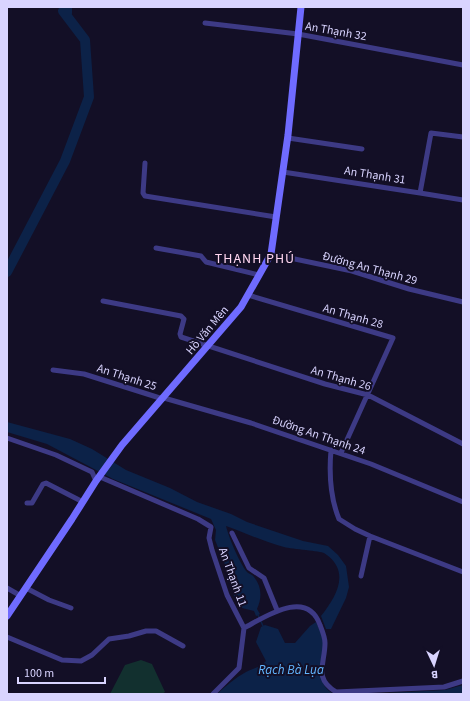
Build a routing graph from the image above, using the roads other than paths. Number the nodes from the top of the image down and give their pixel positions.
1 (301, 7) edge
2 (205, 23) dead end
3 (298, 34) junction
4 (463, 65) edge
5 (463, 137) edge
6 (288, 138) junction
7 (362, 150) dead end
8 (145, 163) dead end
9 (283, 172) junction
10 (420, 193) junction
11 (463, 200) edge
12 (276, 217) junction
13 (156, 248) dead end
14 (271, 254) junction
15 (259, 275) junction
16 (248, 295) junction
17 (103, 301) dead end
18 (463, 302) edge
19 (208, 346) junction
20 (53, 370) dead end
21 (368, 395) junction
22 (164, 399) junction
23 (7, 438) edge
24 (463, 444) edge
25 (331, 450) junction
26 (341, 453) junction
27 (99, 477) junction
28 (83, 502) junction
29 (463, 502) edge
30 (27, 503) dead end
31 (232, 533) dead end
32 (370, 536) junction
33 (463, 572) edge
34 (361, 576) dead end
35 (7, 588) edge
36 (26, 588) junction
37 (20, 596) junction
38 (71, 608) dead end
39 (277, 610) junction
40 (7, 616) edge
41 (244, 628) junction
42 (7, 637) edge
43 (183, 646) dead end
44 (463, 681) edge
45 (213, 694) edge

1 - 3 street, Hồ Văn Mên
2 - 3 street, An Thạnh 32
3 - 4 street, An Thạnh 32
3 - 6 street, Hồ Văn Mên
5 - 10 street, An Thạnh 31
6 - 7 street
6 - 9 street, Hồ Văn Mên
8 - 12 street
9 - 10 street, An Thạnh 31
9 - 12 street, Hồ Văn Mên
10 - 11 street
12 - 14 street, Hồ Văn Mên
13 - 15 street
14 - 15 street, Hồ Văn Mên
14 - 18 street, Đường An Thạnh 29
15 - 16 street, Hồ Văn Mên
16 - 19 street, Hồ Văn Mên
16 - 21 street, An Thạnh 28
17 - 19 street, An Thạnh 26
19 - 21 street, An Thạnh 26
19 - 22 street, Hồ Văn Mên
20 - 22 street, An Thạnh 25
21 - 24 street, An Thạnh 26
21 - 26 street
22 - 25 street, Đường An Thạnh 24
22 - 27 street, Hồ Văn Mên
23 - 27 street
25 - 26 street, Đường An Thạnh 24
25 - 32 street
26 - 29 street, Đường An Thạnh 24
27 - 28 street, Hồ Văn Mên
27 - 41 street, An Thạnh 11
28 - 30 street
28 - 36 street, Hồ Văn Mên
31 - 39 street
32 - 33 street
32 - 34 street
35 - 37 street
36 - 37 street, Hồ Văn Mên
36 - 38 street
37 - 40 street, Hồ Văn Mên
39 - 41 street
39 - 44 street
41 - 45 street
42 - 43 street

